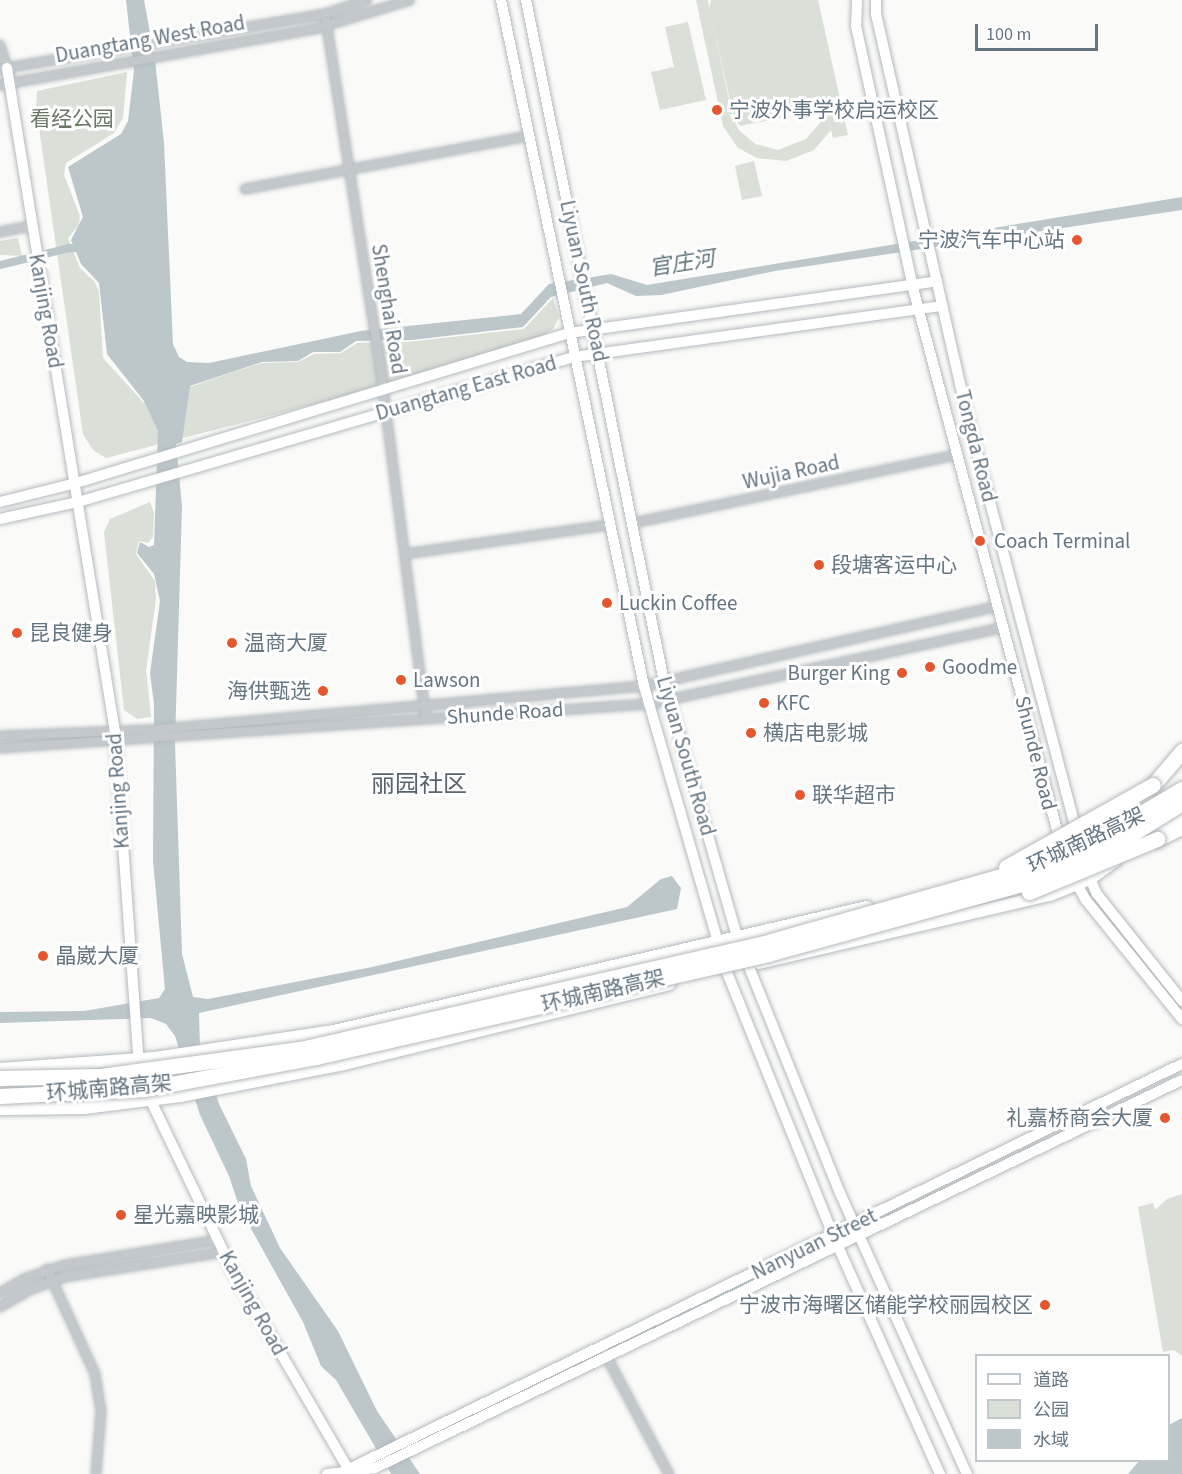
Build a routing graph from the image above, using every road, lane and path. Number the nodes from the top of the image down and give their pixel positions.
1 (367, 0) edge
2 (410, 0) edge
3 (501, 0) edge
4 (526, 0) edge
5 (856, 0) edge
6 (876, 0) edge
7 (325, 14) junction
8 (328, 25) junction
9 (0, 45) edge
10 (4, 69) edge
11 (5, 84) edge
12 (529, 136) junction
13 (349, 168) junction
14 (244, 189) dead end
15 (31, 226) junction
16 (0, 232) edge
17 (936, 279) junction
18 (912, 283) junction
19 (942, 306) junction
20 (919, 309) junction
21 (594, 330) junction
22 (570, 333) junction
23 (599, 354) junction
24 (574, 357) junction
25 (383, 391) junction
26 (386, 411) junction
27 (956, 455) junction
28 (76, 483) junction
29 (0, 502) edge
30 (78, 502) junction
31 (0, 519) edge
32 (633, 524) junction
33 (610, 525) junction
34 (405, 554) junction
35 (998, 606) junction
36 (1004, 627) junction
37 (664, 682) junction
38 (644, 686) junction
39 (669, 700) junction
40 (424, 704) junction
41 (649, 704) junction
42 (426, 718) junction
43 (0, 736) edge
44 (115, 737) junction
45 (0, 748) edge
46 (1182, 751) edge
47 (1182, 760) edge
48 (1182, 782) edge
49 (1153, 785) junction
50 (1182, 789) edge
51 (1182, 803) edge
52 (1182, 814) edge
53 (1182, 826) edge
54 (1079, 842) junction
55 (1061, 850) junction
56 (1090, 879) junction
57 (1077, 884) junction
58 (961, 895) junction
59 (737, 937) junction
60 (718, 939) junction
61 (747, 965) junction
62 (726, 970) junction
63 (1182, 1001) edge
64 (1182, 1019) edge
65 (137, 1059) junction
66 (1182, 1064) edge
67 (0, 1069) edge
68 (0, 1078) edge
69 (1182, 1080) edge
70 (0, 1096) edge
71 (149, 1100) junction
72 (0, 1109) edge
73 (854, 1225) junction
74 (833, 1235) junction
75 (859, 1236) junction
76 (217, 1240) junction
77 (839, 1246) junction
78 (223, 1252) junction
79 (47, 1269) junction
80 (52, 1281) junction
81 (0, 1293) edge
82 (0, 1307) edge
83 (604, 1353) junction
84 (349, 1472) edge
85 (96, 1474) edge
86 (327, 1474) edge
87 (669, 1474) edge
88 (940, 1474) edge
89 (967, 1474) edge

1 - 7 street, Duangtang West Road
2 - 8 street, Duangtang West Road
3 - 12 main road, Liyuan South Road
4 - 21 main road, Liyuan South Road
5 - 18 main road
6 - 17 main road, Tongda Road
7 - 8 street, Shenghai Road
7 - 10 street, Duangtang West Road
8 - 11 street, Duangtang West Road
8 - 13 street, Shenghai Road
9 - 10 street
10 - 11 main road, Kanjing Road
11 - 15 main road, Kanjing Road
12 - 13 street
12 - 22 main road, Liyuan South Road
13 - 14 street
13 - 25 street, Shenghai Road
15 - 16 street
15 - 28 main road, Kanjing Road
17 - 18 main road, Duangtang East Road
17 - 19 main road, Tongda Road
18 - 20 main road, Shunde Road
18 - 21 main road, Duangtang East Road
19 - 20 main road, Duangtang East Road
19 - 54 main road, Tongda Road
20 - 23 main road, Duangtang East Road
20 - 27 main road, Shunde Road
21 - 22 main road, Duangtang East Road
21 - 23 main road, Liyuan South Road
22 - 24 main road, Liyuan South Road
22 - 25 main road, Duangtang East Road
23 - 24 main road, Duangtang East Road
23 - 32 main road, Liyuan South Road
24 - 26 main road, Duangtang East Road
24 - 33 main road, Liyuan South Road
25 - 26 street, Shenghai Road
25 - 28 main road, Duangtang East Road
26 - 30 main road, Duangtang East Road
26 - 34 street, Shenghai Road
27 - 32 street, Wujia Road
27 - 35 main road, Shunde Road
28 - 29 main road, Duangtang East Road
28 - 30 main road, Kanjing Road
30 - 31 main road, Duangtang East Road
30 - 44 main road, Kanjing Road
32 - 37 main road, Liyuan South Road
33 - 34 street
33 - 38 main road, Liyuan South Road
34 - 40 street, Shenghai Road
35 - 36 main road, Shunde Road
35 - 37 street, Shunde Road
36 - 39 street, Shunde Road
36 - 55 main road, Shunde Road
37 - 38 street, Shunde Road
37 - 39 main road, Liyuan South Road
38 - 40 street, Shunde Road
38 - 41 main road, Liyuan South Road
39 - 41 street, Shunde Road
39 - 59 main road, Liyuan South Road
40 - 42 street, Shenghai Road
40 - 44 street, Shunde Road
41 - 42 street, Shunde Road
41 - 60 main road, Liyuan South Road
42 - 44 street, Shunde Road
43 - 44 street, Shunde Road
44 - 45 street, Shunde Road
44 - 65 main road, Kanjing Road
46 - 49 highway
47 - 49 highway
48 - 54 main road
49 - 58 highway, bridge
50 - 58 highway, 环城南路高架, bridge
51 - 58 highway, 环城南路高架, bridge
52 - 56 main road
53 - 58 highway, bridge
54 - 55 main road
54 - 56 main road, Tongda Road
55 - 57 main road, Shunde Road
55 - 59 main road
56 - 57 main road
56 - 63 main road, Tongda Road
57 - 61 main road
57 - 64 main road, Shunde Road
58 - 68 highway, 环城南路高架, bridge
58 - 70 highway, 环城南路高架, bridge
59 - 60 main road
59 - 61 main road, Liyuan South Road
60 - 62 main road, Liyuan South Road
60 - 65 main road
61 - 62 main road
61 - 73 main road, Liyuan South Road
62 - 71 main road
62 - 74 main road, Liyuan South Road
65 - 67 main road
65 - 71 main road, Kanjing Road
66 - 73 main road, Nanyuan Street
69 - 75 main road, Nanyuan Street
71 - 72 main road
71 - 76 main road, Kanjing Road
73 - 74 main road, Nanyuan Street
73 - 75 main road, Liyuan South Road
74 - 77 main road, Liyuan South Road
74 - 83 main road, Nanyuan Street
75 - 77 main road, Nanyuan Street
75 - 89 main road, Liyuan South Road
76 - 78 main road, Kanjing Road
76 - 79 street
77 - 83 main road, Nanyuan Street
77 - 88 main road, Liyuan South Road
78 - 80 street
78 - 84 main road, Kanjing Road
79 - 80 street
79 - 81 street
80 - 82 street
80 - 85 street
83 - 84 main road, Nanyuan Street
83 - 84 main road, Nanyuan Street
83 - 87 street
84 - 86 main road, Nanyuan Street

